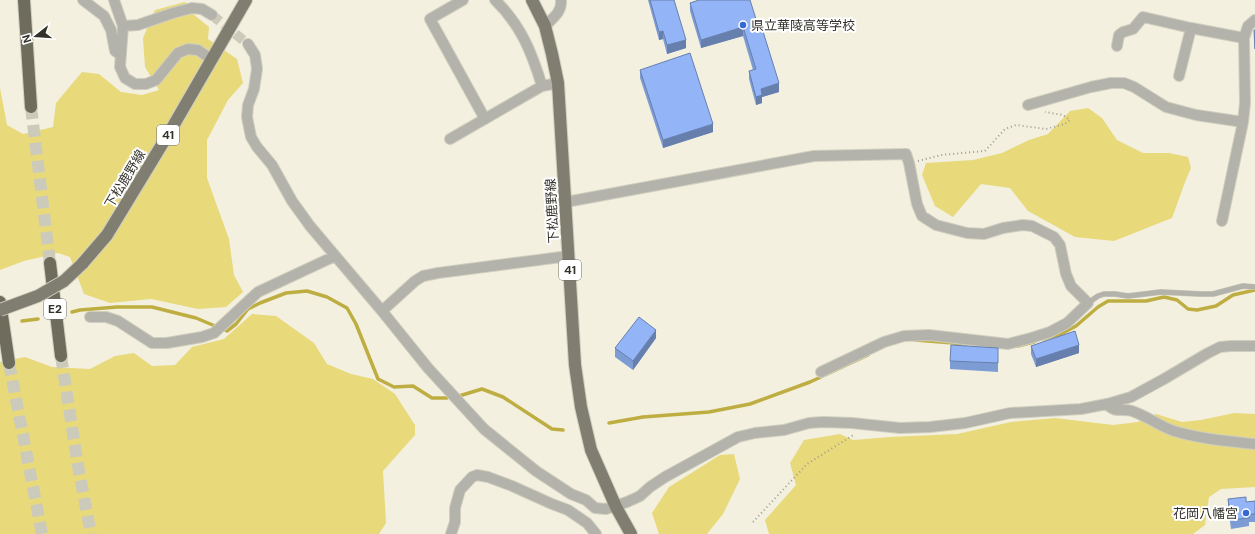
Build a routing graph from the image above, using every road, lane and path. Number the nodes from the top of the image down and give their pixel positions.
1 (24, 0) edge
2 (83, 0) edge
3 (114, 0) edge
4 (246, 0) edge
5 (463, 0) edge
6 (496, 0) edge
7 (532, 0) edge
8 (561, 0) edge
9 (212, 15) tunnel mouth
10 (1255, 20) edge
11 (123, 26) junction
12 (545, 26) junction
13 (1191, 28) junction
14 (1244, 38) junction
15 (248, 44) tunnel mouth
16 (1117, 46) dead end
17 (121, 55) junction
18 (211, 59) junction
19 (1179, 76) dead end
20 (558, 84) junction
21 (542, 86) junction
22 (1028, 105) dead end
23 (32, 107) tunnel mouth
24 (1043, 112) dead end
25 (485, 119) junction
26 (1242, 122) junction
27 (450, 139) dead end
28 (909, 163) junction
29 (566, 202) junction
30 (1222, 221) dead end
31 (335, 256) junction
32 (569, 256) junction
33 (50, 263) tunnel mouth
34 (1255, 287) edge
35 (0, 302) edge
36 (1088, 303) junction
37 (0, 310) edge
38 (382, 311) junction
39 (90, 317) dead end
40 (1255, 346) edge
41 (61, 356) tunnel mouth
42 (9, 363) tunnel mouth
43 (821, 372) dead end
44 (1107, 404) junction
45 (859, 432) dead end
46 (1255, 444) edge
47 (616, 507) junction
48 (595, 508) junction
49 (753, 522) dead end
50 (587, 523) junction
51 (451, 534) edge
52 (596, 534) edge
53 (630, 534) edge

1 - 23 highway
2 - 17 street
3 - 11 street
4 - 18 main road, 下松鹿野線 / 41
5 - 25 street
6 - 21 street
7 - 12 main road, 下松鹿野線 / 41
8 - 12 street
9 - 11 street
10 - 14 street
11 - 17 street
12 - 20 main road, 下松鹿野線 / 41
13 - 14 street
13 - 16 street
13 - 19 street
14 - 26 street
15 - 31 street
17 - 18 street
18 - 37 main road, 下松鹿野線 / 41, bridge
20 - 21 street
20 - 29 main road, 下松鹿野線 / 41
21 - 25 street
22 - 26 street
24 - 28 path
25 - 27 street
26 - 30 street
28 - 29 street
28 - 36 street
29 - 32 main road, 下松鹿野線 / 41
31 - 38 street
31 - 39 street
32 - 38 street
32 - 47 main road, 下松鹿野線 / 41
33 - 41 highway, E2
34 - 36 lane
35 - 42 highway
36 - 43 street
38 - 48 street
40 - 44 street
44 - 46 street
44 - 47 street
45 - 49 path
47 - 48 street
47 - 53 main road, 下松鹿野線 / 41
48 - 50 street
50 - 51 street
50 - 52 street

